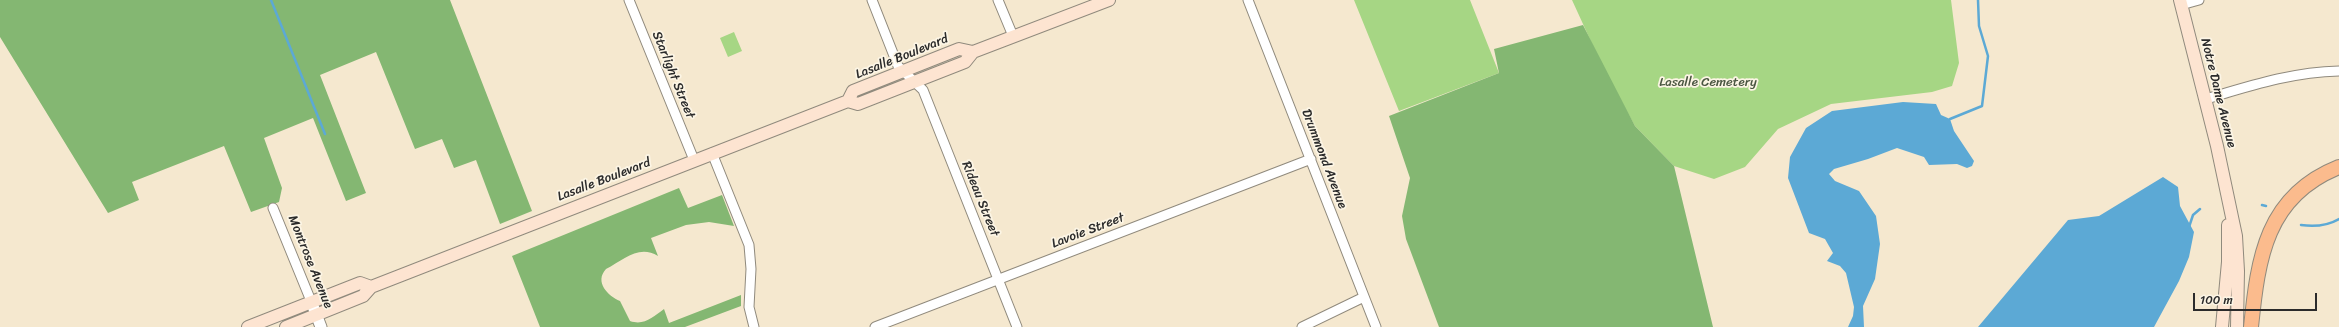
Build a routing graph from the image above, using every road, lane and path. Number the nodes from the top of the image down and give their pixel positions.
1 (629, 0) edge
2 (872, 0) edge
3 (998, 0) edge
4 (1109, 0) edge
5 (1248, 0) edge
6 (2198, 0) edge
7 (2180, 2) edge
8 (1013, 36) junction
9 (973, 52) junction
10 (904, 70) junction
11 (2339, 71) edge
12 (915, 82) junction
13 (2206, 99) junction
14 (848, 101) junction
15 (712, 153) junction
16 (1311, 159) junction
17 (694, 160) junction
18 (2339, 167) edge
19 (2228, 194) junction
20 (273, 208) dead end
21 (998, 279) junction
22 (371, 287) junction
23 (1364, 297) junction
24 (311, 301) junction
25 (316, 315) junction
26 (248, 327) edge
27 (286, 327) edge
28 (321, 327) edge
29 (754, 327) edge
30 (875, 327) edge
31 (1017, 327) edge
32 (1302, 327) edge
33 (1376, 327) edge
34 (2222, 327) edge
35 (2237, 327) edge
36 (2251, 327) edge

1 - 17 street, Starlight Street
2 - 10 street, Rideau Street
3 - 8 street
4 - 8 main road, Lasalle Boulevard
5 - 16 street, Drummond Avenue
6 - 7 street
7 - 13 main road, Notre Dame Avenue
8 - 9 main road, Lasalle Boulevard
9 - 10 main road, Lasalle Boulevard
9 - 12 main road, Lasalle Boulevard
10 - 12 street, Rideau Street
10 - 14 main road, Lasalle Boulevard
11 - 13 street
12 - 14 main road, Lasalle Boulevard
12 - 21 street, Rideau Street
13 - 19 main road, Notre Dame Avenue
14 - 15 main road, Lasalle Boulevard
15 - 17 main road, Lasalle Boulevard
15 - 29 street
16 - 21 street, Lavoie Street
16 - 23 street, Drummond Avenue
17 - 22 main road, Lasalle Boulevard
18 - 36 highway
19 - 34 main road, Notre Dame Avenue
19 - 35 main road, Notre Dame Avenue
20 - 24 street, Montrose Avenue
21 - 30 street, Lavoie Street
21 - 31 street, Rideau Street
22 - 24 main road, Lasalle Boulevard
22 - 25 main road, Lasalle Boulevard
23 - 32 street
23 - 33 street, Drummond Avenue
24 - 25 street, Montrose Avenue
24 - 26 main road, Lasalle Boulevard
25 - 27 main road, Lasalle Boulevard
25 - 28 street, Montrose Avenue

